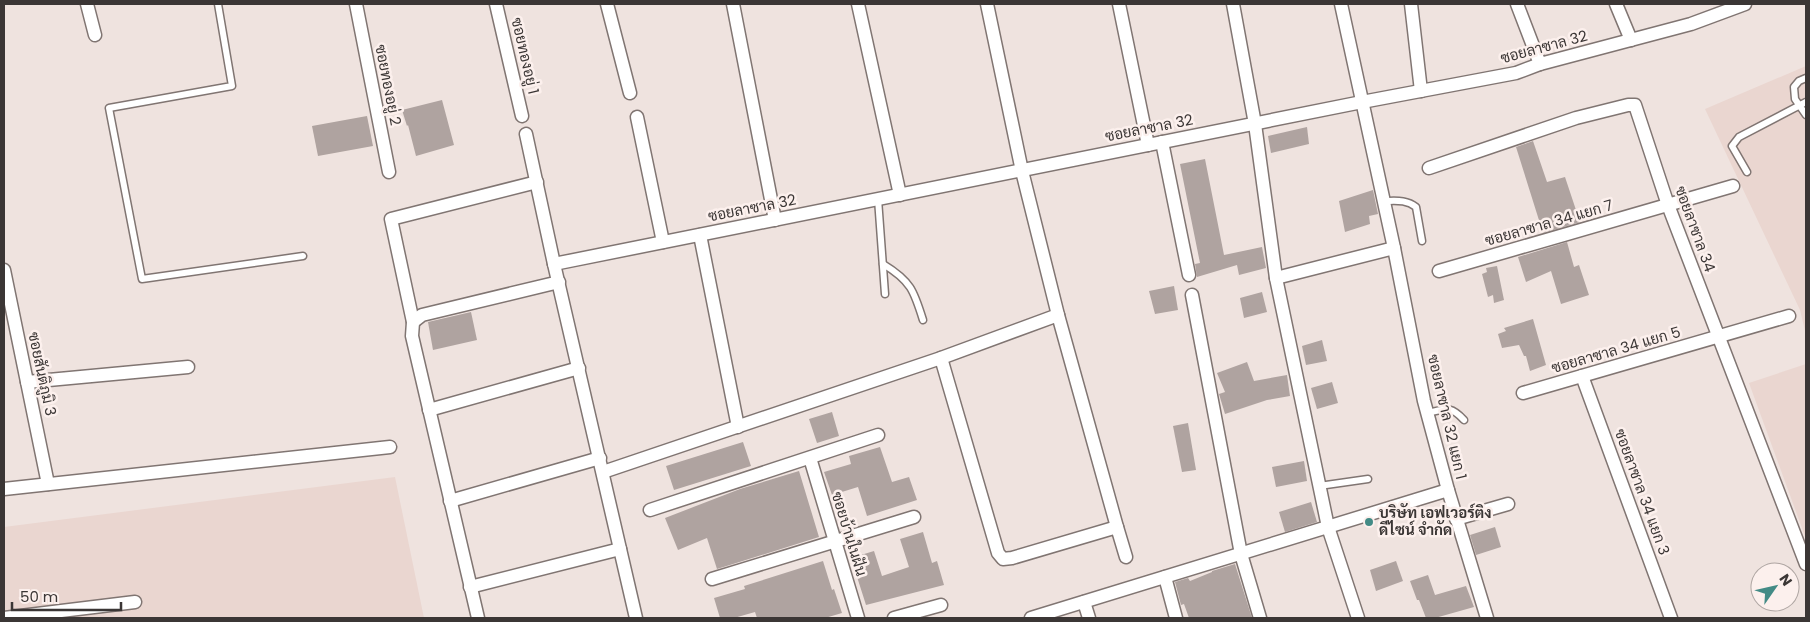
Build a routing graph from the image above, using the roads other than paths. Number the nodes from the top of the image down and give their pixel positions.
1 (87, 4) edge
2 (218, 4) edge
3 (356, 4) edge
4 (496, 4) edge
5 (607, 4) edge
6 (733, 4) edge
7 (858, 4) edge
8 (987, 4) edge
9 (1119, 4) edge
10 (1233, 4) edge
11 (1341, 4) edge
12 (1411, 4) edge
13 (1516, 4) edge
14 (1616, 4) edge
15 (1745, 4) edge
16 (1720, 8) edge
17 (95, 35) dead end
18 (1631, 40) junction
19 (1540, 64) junction
20 (1806, 78) edge
21 (1421, 91) junction
22 (630, 93) dead end
23 (1362, 102) junction
24 (1806, 102) edge
25 (1800, 105) junction
26 (1806, 115) edge
27 (522, 116) dead end
28 (637, 117) dead end
29 (1255, 124) junction
30 (526, 134) dead end
31 (1162, 142) junction
32 (1148, 145) junction
33 (1429, 168) dead end
34 (1022, 171) junction
35 (389, 172) dead end
36 (1747, 172) dead end
37 (537, 182) junction
38 (1733, 186) dead end
39 (900, 195) junction
40 (878, 199) junction
41 (1383, 202) junction
42 (1668, 205) junction
43 (775, 220) junction
44 (700, 235) junction
45 (1422, 241) dead end
46 (663, 242) junction
47 (1394, 248) junction
48 (303, 256) dead end
49 (554, 264) junction
50 (883, 264) junction
51 (4, 270) edge
52 (1439, 271) dead end
53 (1189, 275) dead end
54 (1276, 278) junction
55 (559, 282) junction
56 (885, 294) dead end
57 (1192, 294) dead end
58 (1058, 315) junction
59 (1789, 316) dead end
60 (923, 320) dead end
61 (413, 322) junction
62 (1719, 338) junction
63 (941, 358) junction
64 (188, 367) dead end
65 (579, 368) junction
66 (1582, 376) junction
67 (27, 382) junction
68 (1523, 393) dead end
69 (429, 410) junction
70 (1428, 413) junction
71 (1464, 420) dead end
72 (738, 427) junction
73 (878, 435) dead end
74 (390, 447) dead end
75 (600, 458) junction
76 (810, 458) junction
77 (603, 472) junction
78 (1368, 479) dead end
79 (48, 484) junction
80 (1319, 486) junction
81 (4, 489) edge
82 (1448, 490) junction
83 (450, 501) junction
84 (1508, 504) dead end
85 (650, 510) dead end
86 (914, 517) dead end
87 (1456, 519) junction
88 (1117, 527) junction
89 (1328, 527) junction
90 (833, 540) junction
91 (620, 549) junction
92 (1241, 554) junction
93 (1126, 557) dead end
94 (1806, 564) edge
95 (1165, 577) junction
96 (712, 579) dead end
97 (470, 587) junction
98 (135, 602) dead end
99 (1084, 602) junction
100 (941, 605) dead end
101 (4, 618) edge
102 (478, 618) edge
103 (636, 618) edge
104 (858, 618) edge
105 (894, 618) edge
106 (1031, 618) edge
107 (1090, 618) edge
108 (1176, 618) edge
109 (1260, 618) edge
110 (1358, 618) edge
111 (1488, 618) edge
112 (1671, 618) edge

1 - 17 street
2 - 48 lane
3 - 35 street, ซอยทองอยู่ 2
4 - 27 street, ซอยทองอยู่ 1
5 - 22 street
6 - 43 street
7 - 39 street
8 - 34 street
9 - 32 street
10 - 29 street
11 - 23 street, ซอยลาซาล 32 แยก 1
12 - 21 street
13 - 19 street
14 - 18 street
15 - 16 street, ซอยลาซาล 32
16 - 18 street, ซอยลาซาล 32
18 - 19 street, ซอยลาซาล 32
19 - 21 street, ซอยลาซาล 32
20 - 25 lane
21 - 23 street, ซอยลาซาล 32
23 - 29 street, ซอยลาซาล 32
23 - 41 street, ซอยลาซาล 32 แยก 1
24 - 25 lane
25 - 26 lane
25 - 36 lane
28 - 46 street
29 - 31 street, ซอยลาซาล 32
29 - 54 street
30 - 37 street
31 - 32 street, ซอยลาซาล 32
31 - 53 street
32 - 34 street, ซอยลาซาล 32
33 - 42 street, ซอยลาซาล 34
34 - 39 street, ซอยลาซาล 32
34 - 58 street
37 - 49 street
37 - 61 street
38 - 42 street, ซอยลาซาล 34 แยก 7
39 - 40 street, ซอยลาซาล 32
40 - 43 street, ซอยลาซาล 32
40 - 50 lane
41 - 45 lane
41 - 47 street, ซอยลาซาล 32 แยก 1
42 - 52 street, ซอยลาซาล 34 แยก 7
42 - 62 street, ซอยลาซาล 34
43 - 44 street, ซอยลาซาล 32
44 - 46 street, ซอยลาซาล 32
44 - 72 street
46 - 49 street, ซอยลาซาล 32
47 - 54 street
47 - 70 street, ซอยลาซาล 32 แยก 1
49 - 55 street
50 - 56 lane
50 - 60 lane
51 - 67 street, ซอยสันติภูมิ 3
54 - 80 street
55 - 61 street
55 - 65 street
57 - 92 street
58 - 63 street
58 - 88 street
59 - 62 street, ซอยลาซาล 34 แยก 5
61 - 69 street
62 - 66 street, ซอยลาซาล 34 แยก 5
62 - 94 street, ซอยลาซาล 34
63 - 72 street
63 - 88 street
64 - 67 street
65 - 69 street
65 - 75 street
66 - 68 street, ซอยลาซาล 34 แยก 5
66 - 112 street, ซอยลาซาล 34 แยก 3
67 - 79 street, ซอยสันติภูมิ 3
69 - 83 street
70 - 71 lane
70 - 82 street, ซอยลาซาล 32 แยก 1
72 - 77 street
73 - 76 street
74 - 79 street
75 - 77 street
75 - 83 street
76 - 85 street
76 - 90 street, ซอยบ้านในฝัน
77 - 91 street
78 - 80 lane
79 - 81 street
80 - 89 street
82 - 87 street
82 - 89 street, ซอยลาซาล 32 แยก 1
83 - 97 street
84 - 87 street
86 - 90 street
87 - 111 street
88 - 93 street
89 - 92 street, ซอยลาซาล 32 แยก 1
89 - 110 street
90 - 96 street
90 - 104 street, ซอยบ้านในฝัน
91 - 97 street
91 - 103 street
92 - 95 street, ซอยลาซาล 32 แยก 1
92 - 109 street
95 - 99 street, ซอยลาซาล 32 แยก 1
95 - 108 street
97 - 102 street
98 - 101 street
99 - 106 street, ซอยลาซาล 32 แยก 1
99 - 107 street
100 - 105 street

